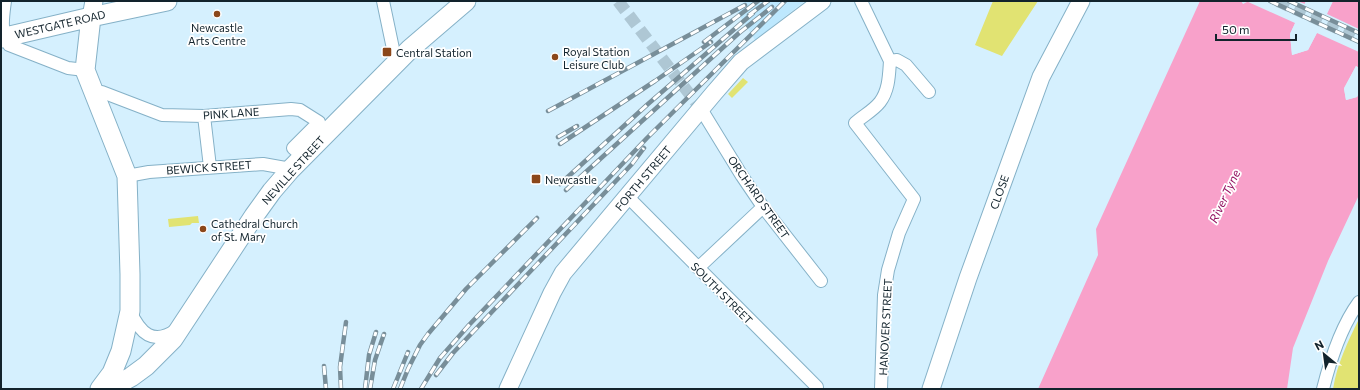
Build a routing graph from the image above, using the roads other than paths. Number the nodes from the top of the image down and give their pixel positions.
1 (5, 1) edge
2 (166, 1) edge
3 (383, 1) edge
4 (466, 1) edge
5 (822, 1) edge
6 (861, 1) edge
7 (1081, 3) edge
8 (92, 9) edge
9 (2, 30) edge
10 (890, 61) junction
11 (396, 63) junction
12 (85, 70) junction
13 (929, 92) dead end
14 (94, 95) junction
15 (701, 109) junction
16 (204, 116) junction
17 (297, 163) junction
18 (210, 167) junction
19 (127, 176) junction
20 (628, 197) junction
21 (763, 207) junction
22 (698, 268) junction
23 (821, 281) dead end
24 (1359, 302) edge
25 (130, 311) junction
26 (186, 321) junction
27 (817, 387) dead end
28 (100, 389) edge
29 (109, 389) edge
30 (508, 389) edge
31 (881, 389) edge
32 (930, 389) edge
33 (1323, 389) edge

1 - 9 street
2 - 8 main road, WESTGATE ROAD
3 - 11 street
4 - 11 main road, NEVILLE STREET
5 - 15 street, FORTH STREET
6 - 10 street
7 - 32 street, CLOSE
8 - 9 main road, WESTGATE ROAD
8 - 12 main road
9 - 12 street
10 - 13 street
10 - 31 street, HANOVER STREET
11 - 17 main road, NEVILLE STREET
12 - 14 main road
14 - 16 street, PINK LANE
14 - 19 main road
15 - 20 street, FORTH STREET
15 - 21 street, ORCHARD STREET
16 - 17 street, PINK LANE
16 - 18 street
17 - 18 street, BEWICK STREET
17 - 26 main road, NEVILLE STREET
18 - 19 street, BEWICK STREET
19 - 25 main road
20 - 22 street, SOUTH STREET
20 - 30 street, FORTH STREET
21 - 22 street
21 - 23 street, ORCHARD STREET
22 - 27 street, SOUTH STREET
24 - 33 street
25 - 26 street
25 - 28 main road
26 - 29 main road, NEVILLE STREET

